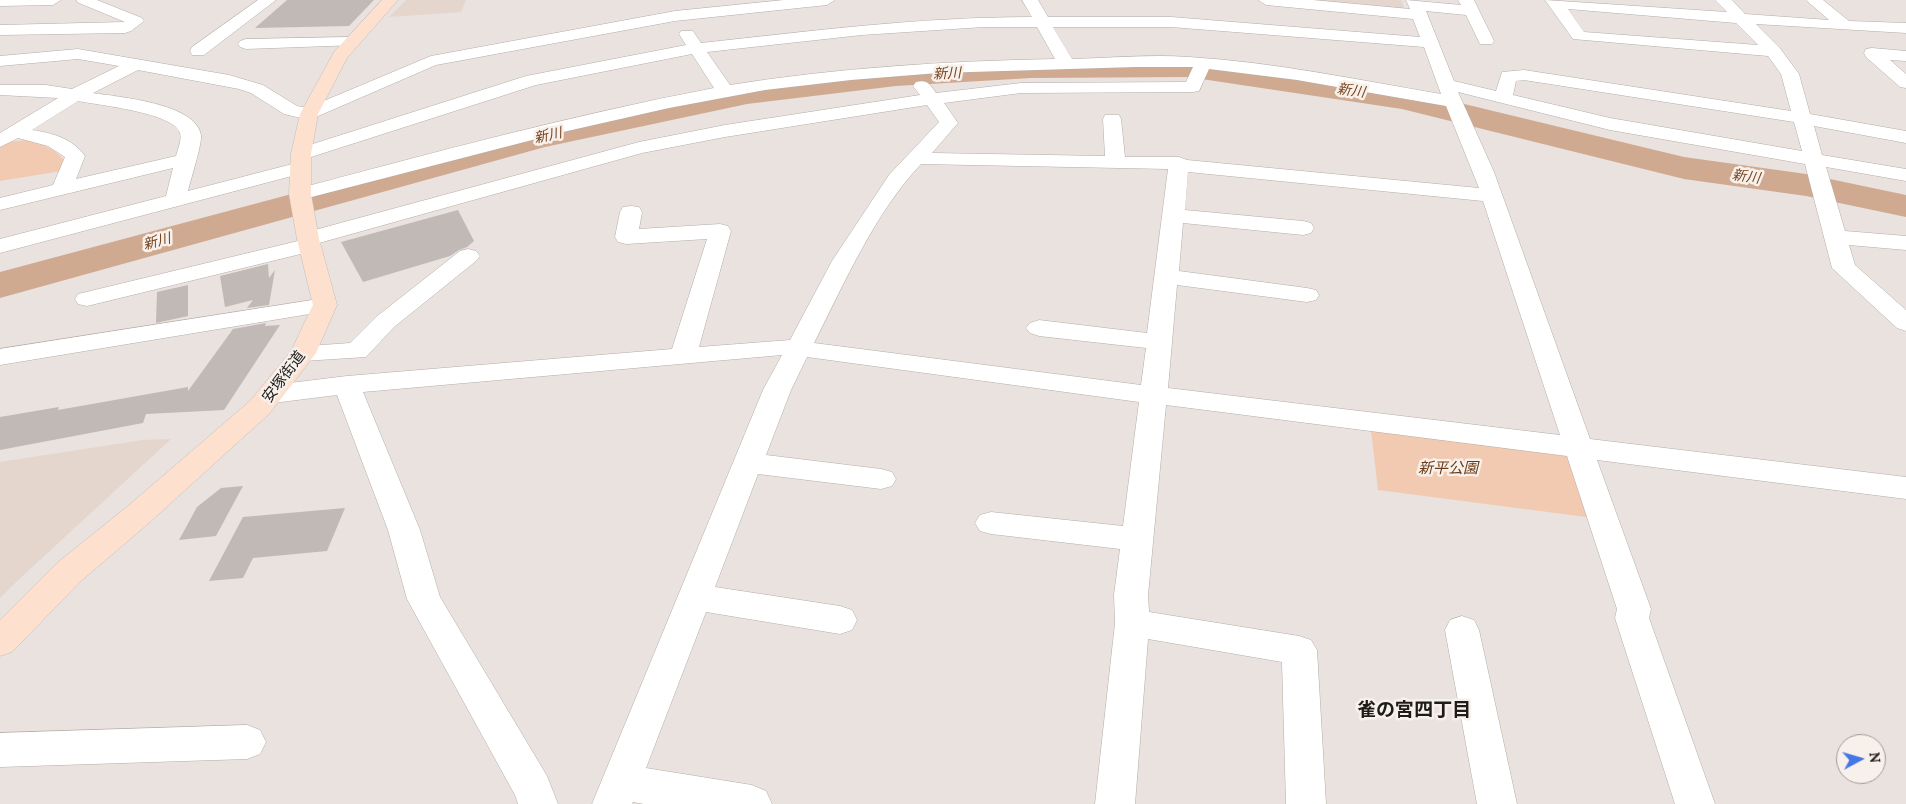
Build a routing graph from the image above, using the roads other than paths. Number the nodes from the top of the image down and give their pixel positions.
1 (53, 0) edge
2 (84, 0) edge
3 (268, 0) edge
4 (390, 0) edge
5 (827, 0) edge
6 (1030, 0) edge
7 (1266, 0) edge
8 (1723, 0) edge
9 (1814, 0) edge
10 (0, 1) edge
11 (1554, 2) edge
12 (1468, 5) edge
13 (1417, 7) edge
14 (675, 16) junction
15 (1740, 18) junction
16 (1043, 22) junction
17 (1845, 24) junction
18 (125, 28) junction
19 (1906, 28) edge
20 (0, 30) edge
21 (1486, 41) dead end
22 (351, 42) junction
23 (1432, 43) junction
24 (246, 44) dead end
25 (696, 48) junction
26 (198, 50) dead end
27 (1773, 51) junction
28 (78, 54) junction
29 (1906, 56) edge
30 (0, 61) edge
31 (136, 64) junction
32 (1066, 64) junction
33 (1201, 69) junction
34 (918, 81) junction
35 (1906, 82) edge
36 (1446, 84) junction
37 (0, 90) edge
38 (725, 92) junction
39 (75, 95) junction
40 (1350, 97) dead end
41 (1503, 98) junction
42 (1457, 111) junction
43 (309, 114) junction
44 (1803, 118) junction
45 (1112, 119) dead end
46 (610, 120) junction
47 (7, 137) edge
48 (1906, 137) edge
49 (639, 148) junction
50 (915, 158) junction
51 (187, 159) junction
52 (1815, 159) junction
53 (300, 161) junction
54 (1116, 163) junction
55 (1179, 165) junction
56 (1906, 175) edge
57 (62, 189) junction
58 (1492, 196) junction
59 (301, 200) junction
60 (175, 201) junction
61 (0, 204) edge
62 (631, 212) dead end
63 (1173, 215) junction
64 (1303, 228) dead end
65 (1836, 237) junction
66 (309, 242) junction
67 (1906, 243) edge
68 (0, 246) edge
69 (468, 256) dead end
70 (1167, 277) junction
71 (1307, 295) dead end
72 (87, 299) dead end
73 (325, 305) junction
74 (1902, 316) edge
75 (1039, 328) dead end
76 (1160, 342) junction
77 (798, 348) junction
78 (303, 353) junction
79 (683, 356) junction
80 (0, 357) edge
81 (347, 386) junction
82 (272, 394) junction
83 (1154, 396) junction
84 (1578, 449) junction
85 (748, 463) junction
86 (880, 479) dead end
87 (1906, 488) edge
88 (991, 523) dead end
89 (1137, 539) junction
90 (695, 597) junction
91 (840, 620) dead end
92 (1132, 623) junction
93 (1462, 630) dead end
94 (0, 642) edge
95 (247, 742) dead end
96 (0, 750) edge
97 (617, 793) edge
98 (538, 804) edge
99 (752, 804) edge
100 (1115, 804) edge
101 (1306, 804) edge
102 (1497, 804) edge
103 (1695, 804) edge

1 - 10 street
2 - 18 street
3 - 26 street
4 - 22 main road
5 - 14 street
6 - 16 street
7 - 13 street
8 - 15 street
9 - 17 street
11 - 15 street
11 - 27 street
12 - 13 street
12 - 21 street
13 - 23 street
14 - 25 street
14 - 43 street
15 - 17 street
15 - 27 street
16 - 23 street
16 - 25 street
16 - 32 street
17 - 19 street
18 - 20 street
18 - 28 street
22 - 24 street
22 - 43 main road
23 - 36 street
25 - 38 street
25 - 53 street
27 - 44 street
28 - 30 street
28 - 31 street
29 - 35 street
31 - 39 street
31 - 43 street
32 - 33 street
32 - 34 street
33 - 34 street
33 - 40 street
33 - 42 street
34 - 38 street
34 - 49 street
34 - 50 street
36 - 41 street
36 - 42 street
37 - 39 street
38 - 46 street
39 - 47 street
39 - 51 street
41 - 44 street
41 - 52 street
42 - 58 street
43 - 53 main road
44 - 48 street
44 - 52 street
45 - 54 street
46 - 49 street
46 - 59 street
47 - 57 street
49 - 66 street
50 - 54 street
50 - 77 street
51 - 57 street
51 - 60 street
52 - 56 street
52 - 65 street
53 - 59 main road
53 - 60 street
54 - 55 street
55 - 58 street
55 - 63 street
57 - 61 street
58 - 84 street
59 - 66 main road
60 - 68 street
62 - 79 street
63 - 64 street
63 - 70 street
65 - 67 street
65 - 74 street
66 - 72 street
66 - 73 main road
69 - 78 street
70 - 71 street
70 - 76 street
73 - 78 main road, 安塚街道
73 - 80 street
75 - 76 street
76 - 83 street
77 - 79 street
77 - 83 street
77 - 85 street
78 - 82 main road, 安塚街道
79 - 81 street
81 - 82 street
81 - 98 street
82 - 94 main road, 安塚街道
83 - 84 street
83 - 89 street
84 - 87 street
84 - 103 street
85 - 86 street
85 - 90 street
88 - 89 street
89 - 92 street
90 - 91 street
90 - 97 street
92 - 100 street
92 - 101 street
93 - 102 street
95 - 96 street
97 - 99 street

